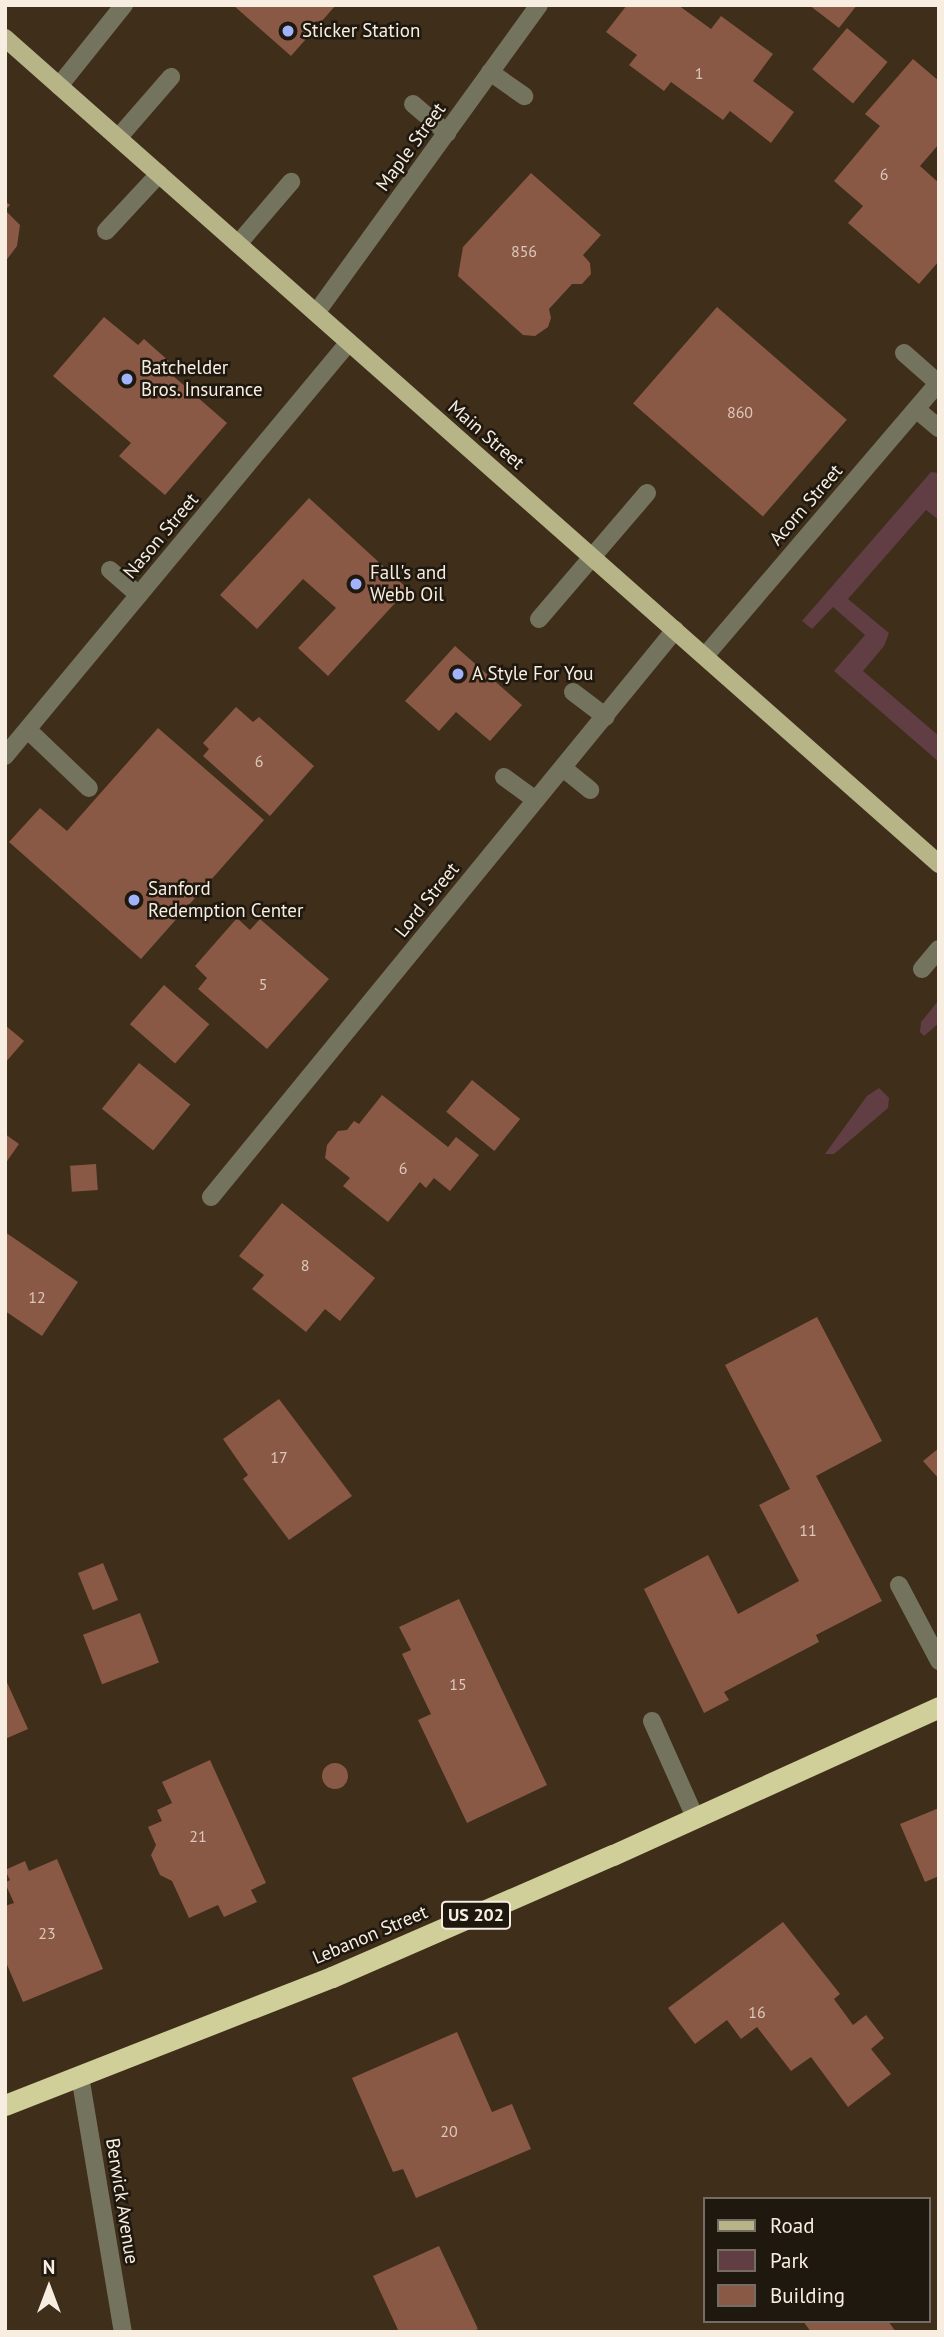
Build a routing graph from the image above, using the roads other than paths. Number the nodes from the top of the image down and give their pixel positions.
1 (124, 5) edge
2 (538, 5) edge
3 (5, 38) edge
4 (490, 72) junction
5 (171, 77) dead end
6 (59, 86) junction
7 (524, 96) dead end
8 (413, 104) dead end
9 (447, 133) junction
10 (118, 138) junction
11 (159, 174) junction
12 (290, 182) dead end
13 (106, 231) dead end
14 (238, 244) junction
15 (316, 313) junction
16 (349, 342) junction
17 (904, 353) dead end
18 (938, 383) edge
19 (916, 409) junction
20 (939, 428) edge
21 (647, 493) dead end
22 (591, 556) junction
23 (110, 570) dead end
24 (139, 595) junction
25 (539, 619) dead end
26 (675, 630) junction
27 (705, 656) junction
28 (573, 692) dead end
29 (606, 717) junction
30 (28, 730) junction
31 (5, 756) edge
32 (562, 768) junction
33 (504, 777) dead end
34 (89, 788) dead end
35 (590, 790) dead end
36 (536, 800) junction
37 (939, 864) edge
38 (939, 949) edge
39 (922, 969) dead end
40 (211, 1196) dead end
41 (899, 1585) dead end
42 (939, 1661) edge
43 (939, 1707) edge
44 (652, 1721) dead end
45 (695, 1817) junction
46 (80, 2076) junction
47 (5, 2105) edge
48 (123, 2332) edge

1 - 6 street
2 - 4 street, Maple Street
3 - 6 main road, Main Street
4 - 7 street
4 - 9 street, Maple Street
5 - 10 street
6 - 10 main road, Main Street
8 - 9 street
9 - 15 street, Maple Street
10 - 11 main road, Main Street
11 - 13 street
11 - 14 main road, Main Street
12 - 14 street
14 - 15 main road, Main Street
15 - 16 main road, Main Street
16 - 22 main road, Main Street
16 - 24 street, Nason Street
17 - 18 street
18 - 19 street, Acorn Street
19 - 20 street
19 - 27 street, Acorn Street
21 - 22 street
22 - 25 street
22 - 26 main road, Main Street
23 - 24 street
24 - 30 street, Nason Street
26 - 27 main road, Main Street
26 - 29 street, Lord Street
27 - 37 main road, Main Street
28 - 29 street
29 - 32 street, Lord Street
30 - 31 street, Nason Street
30 - 34 street
32 - 35 street
32 - 36 street, Lord Street
33 - 36 street
36 - 40 street, Lord Street
38 - 39 street
41 - 42 street
43 - 45 highway, Lebanon Street / US 202
44 - 45 street
45 - 46 highway, Lebanon Street / US 202
46 - 47 highway, Lebanon Street / US 202
46 - 48 street, Berwick Avenue

